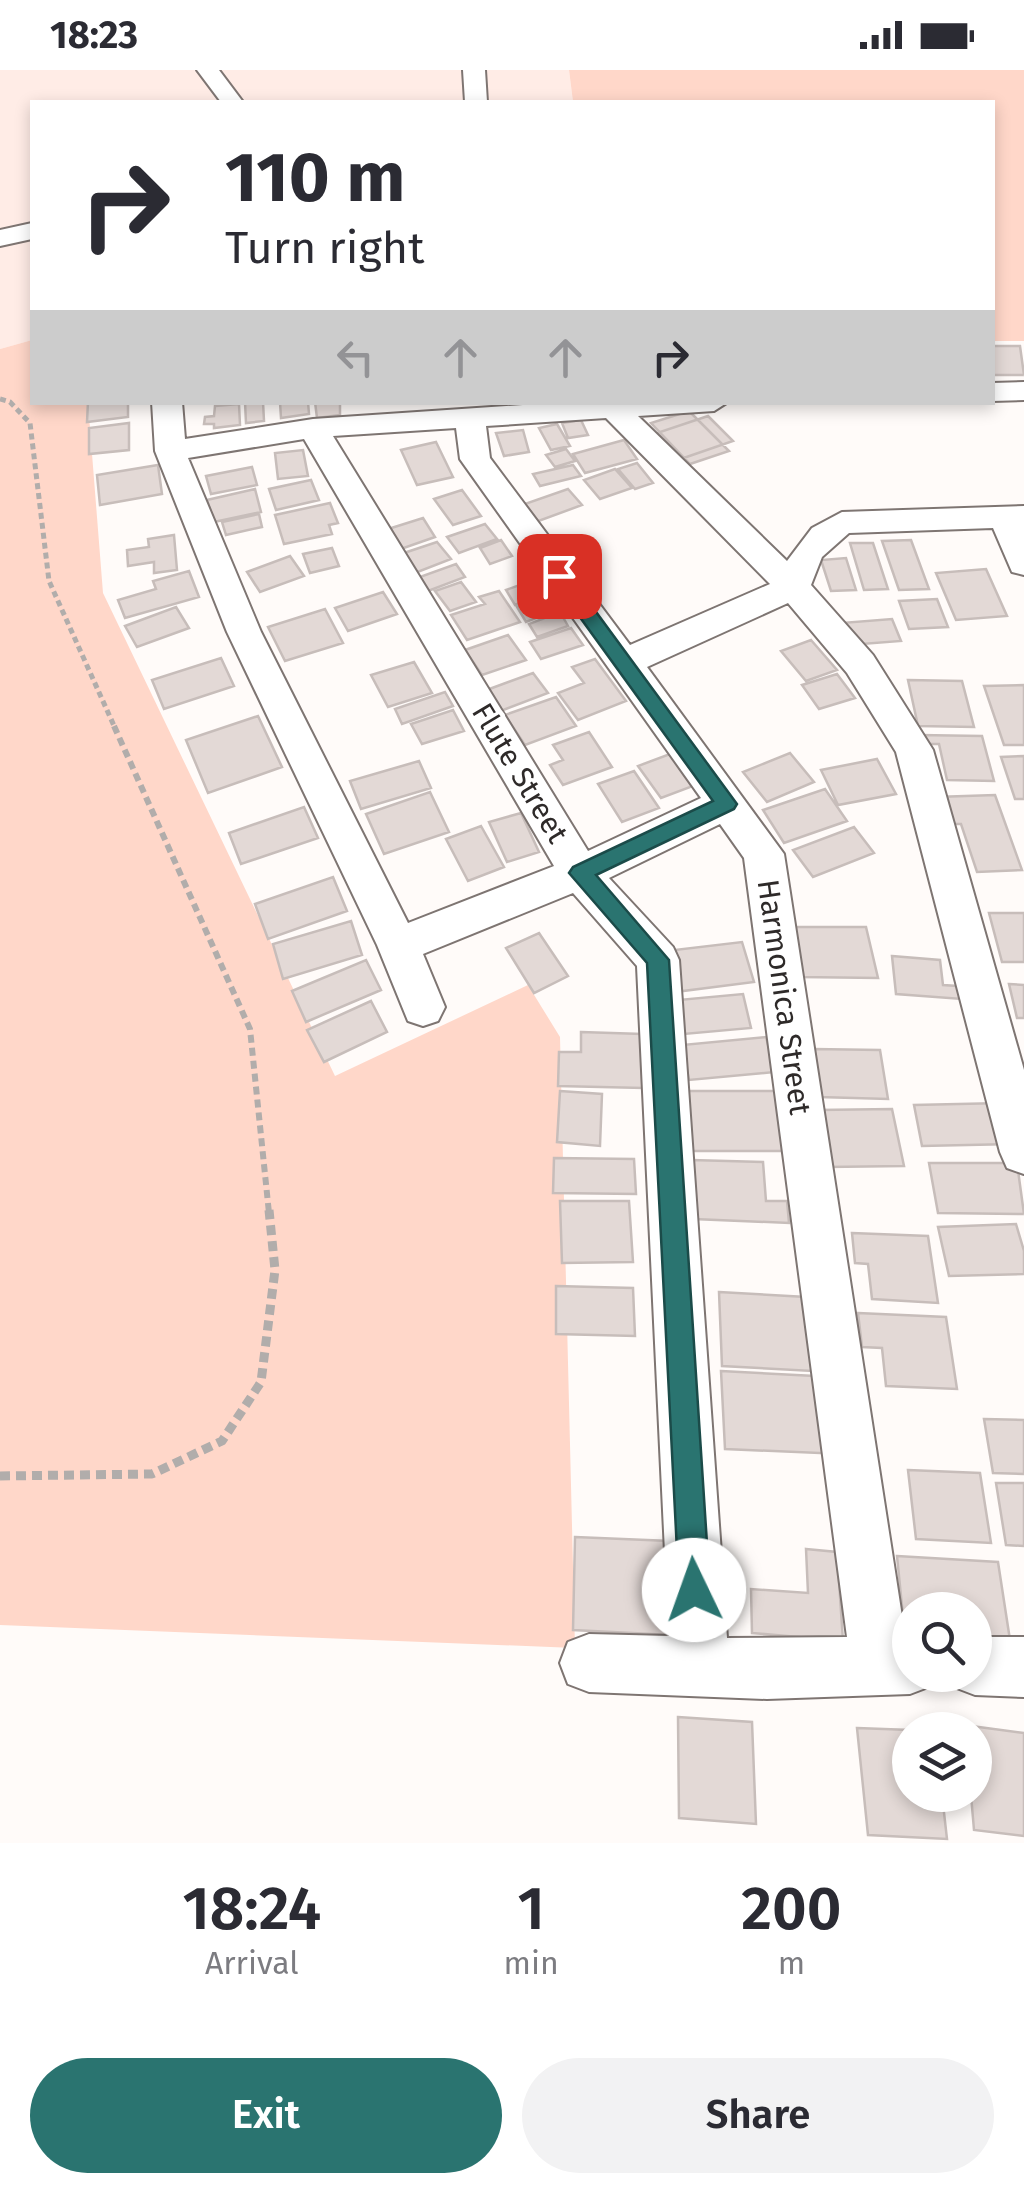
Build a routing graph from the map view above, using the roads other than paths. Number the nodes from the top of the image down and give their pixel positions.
1 (208, 70) edge
2 (474, 70) edge
3 (230, 100) edge
4 (476, 100) edge
5 (30, 231) edge
6 (0, 238) edge
7 (1024, 391) edge
8 (995, 392) edge
9 (166, 405) edge
10 (637, 405) edge
11 (570, 406) edge
12 (611, 406) junction
13 (470, 420) junction
14 (313, 428) junction
15 (170, 451) junction
16 (1014, 516) edge
17 (1024, 564) edge
18 (793, 586) junction
19 (623, 664) junction
20 (727, 804) junction
21 (580, 873) junction
22 (398, 945) junction
23 (423, 1007) dead end
24 (1024, 1152) edge
25 (892, 1646) edge
26 (589, 1663) dead end
27 (892, 1665) edge
28 (992, 1667) edge
29 (700, 1668) junction
30 (1024, 1668) edge

1 - 3 street
2 - 4 street
5 - 6 street
7 - 8 street
9 - 15 street
10 - 12 street
11 - 12 street
11 - 13 street
12 - 18 street
13 - 14 street
13 - 19 street, Harmonica Street
14 - 15 street
14 - 21 street, Flute Street
15 - 22 street
16 - 17 street
16 - 18 street
18 - 19 street
18 - 24 street
19 - 20 street, Harmonica Street
20 - 21 street
20 - 25 street, Harmonica Street
21 - 22 street
21 - 29 street, Flute Street
22 - 23 street
26 - 29 street
27 - 29 street
28 - 30 street

